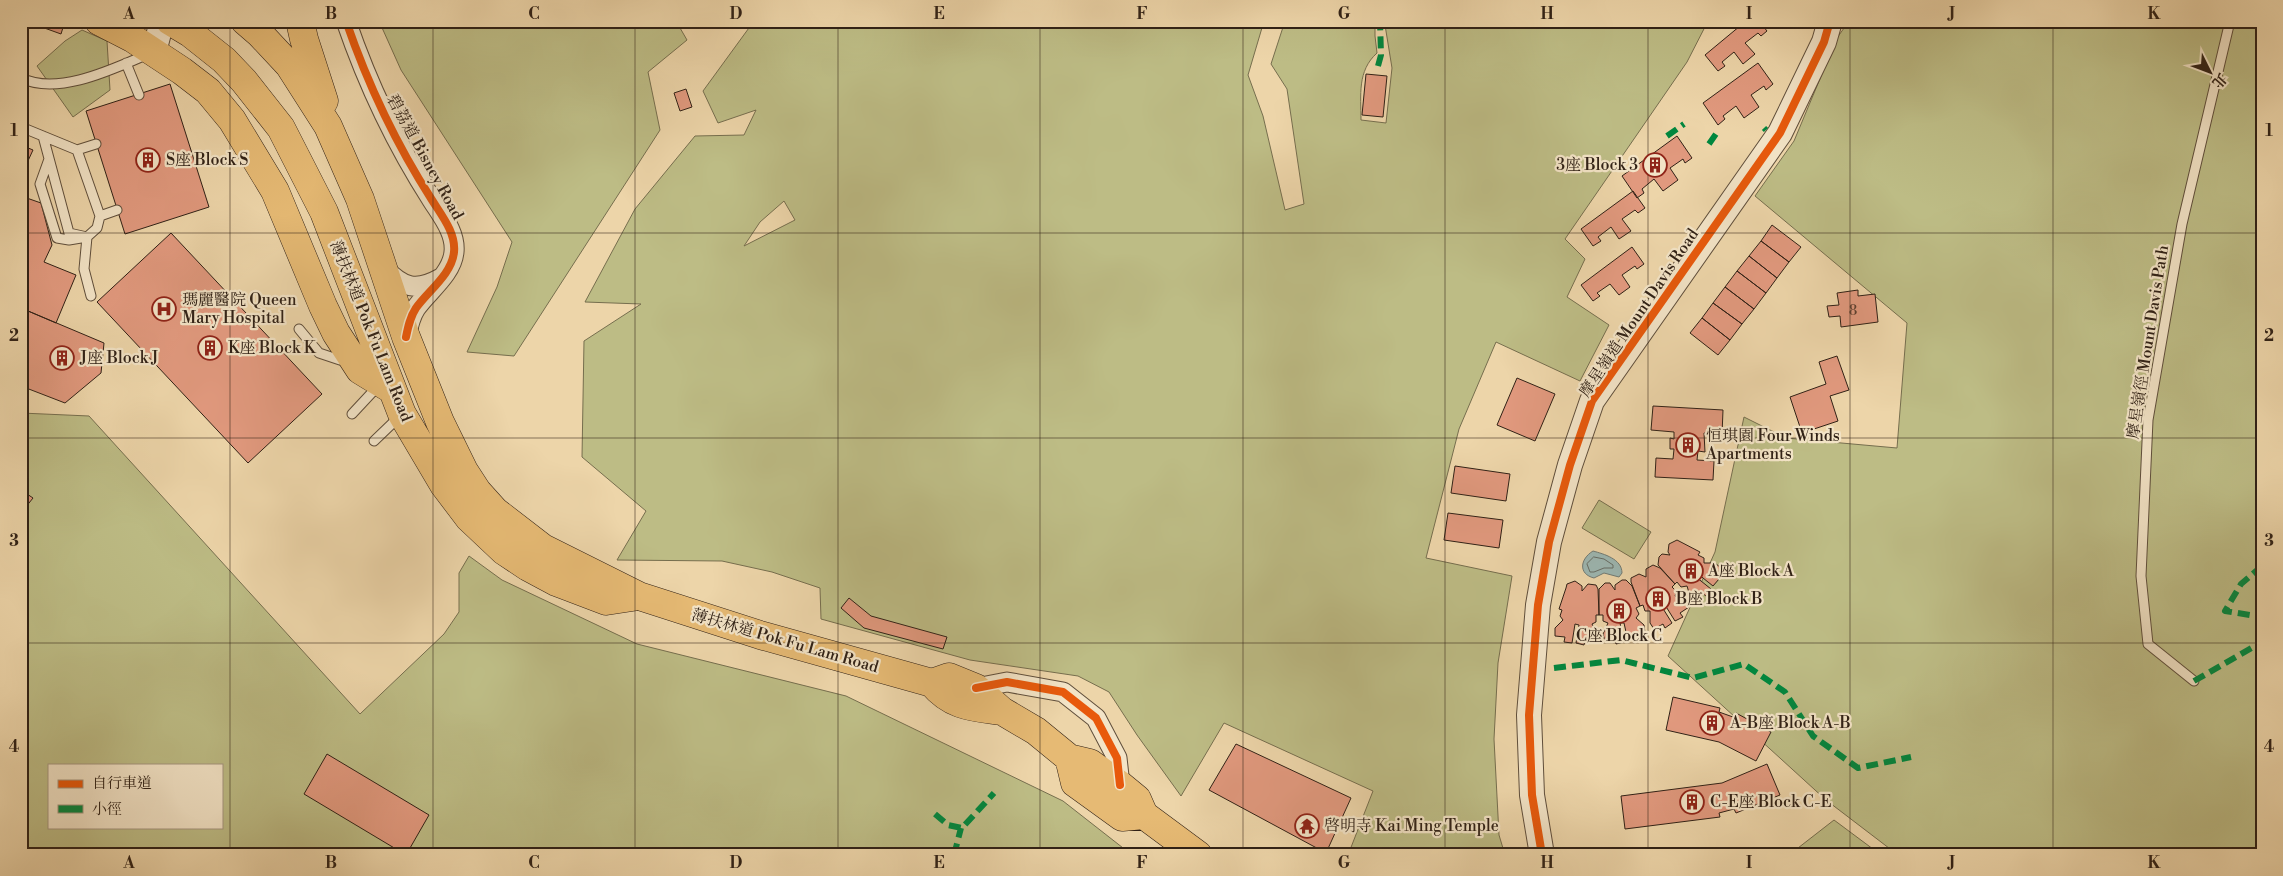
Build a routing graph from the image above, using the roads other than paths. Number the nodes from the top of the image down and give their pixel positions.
1 (99, 21) edge
2 (245, 21) edge
3 (300, 21) edge
4 (346, 21) edge
5 (1830, 21) edge
6 (2230, 21) edge
7 (167, 33) edge
8 (126, 63) junction
9 (21, 78) edge
10 (138, 95) dead end
11 (21, 127) edge
12 (43, 136) junction
13 (96, 144) dead end
14 (77, 150) junction
15 (49, 158) junction
16 (343, 158) junction
17 (117, 210) dead end
18 (100, 216) junction
19 (87, 238) junction
20 (382, 265) junction
21 (442, 278) junction
22 (90, 296) dead end
23 (299, 329) dead end
24 (406, 337) junction
25 (349, 353) junction
26 (386, 386) junction
27 (352, 414) dead end
28 (402, 414) junction
29 (374, 441) dead end
30 (467, 497) junction
31 (2194, 681) dead end
32 (932, 683) junction
33 (976, 688) junction
34 (1002, 711) junction
35 (1069, 758) junction
36 (1120, 785) junction
37 (1144, 815) junction
38 (1198, 855) edge
39 (1542, 855) edge

1 - 7 main road
2 - 16 main road, 薄扶林道 Pok Fu Lam Road
3 - 16 main road
4 - 21 street, 碧荔道 Bisney Road
5 - 39 street, 摩星嶺道 Mount Davis Road
6 - 31 lane, 摩星嶺徑 Mount Davis Path
7 - 8 lane
7 - 25 main road
7 - 26 main road, 薄扶林道 Pok Fu Lam Road
8 - 9 lane
8 - 10 lane
11 - 12 lane
12 - 14 lane
12 - 15 lane
13 - 14 lane
14 - 18 lane
15 - 19 lane
15 - 19 lane
16 - 20 main road, 薄扶林道 Pok Fu Lam Road
17 - 18 lane
18 - 19 lane
19 - 22 lane
20 - 21 street
20 - 24 main road, 薄扶林道 Pok Fu Lam Road
21 - 24 street, 碧荔道 Bisney Road
23 - 25 lane
24 - 30 main road, 薄扶林道 Pok Fu Lam Road
25 - 26 main road
26 - 27 lane
26 - 28 main road, 薄扶林道 Pok Fu Lam Road
28 - 29 lane
28 - 30 main road, 薄扶林道 Pok Fu Lam Road
30 - 32 main road, 薄扶林道 Pok Fu Lam Road
32 - 33 main road, 薄扶林道 Pok Fu Lam Road
32 - 34 main road, 薄扶林道 Pok Fu Lam Road
33 - 34 main road, 薄扶林道 Pok Fu Lam Road
33 - 36 street
34 - 35 main road, 薄扶林道 Pok Fu Lam Road
35 - 36 main road, 薄扶林道 Pok Fu Lam Road
35 - 37 main road
36 - 37 main road, 薄扶林道 Pok Fu Lam Road
37 - 38 main road, 薄扶林道 Pok Fu Lam Road

